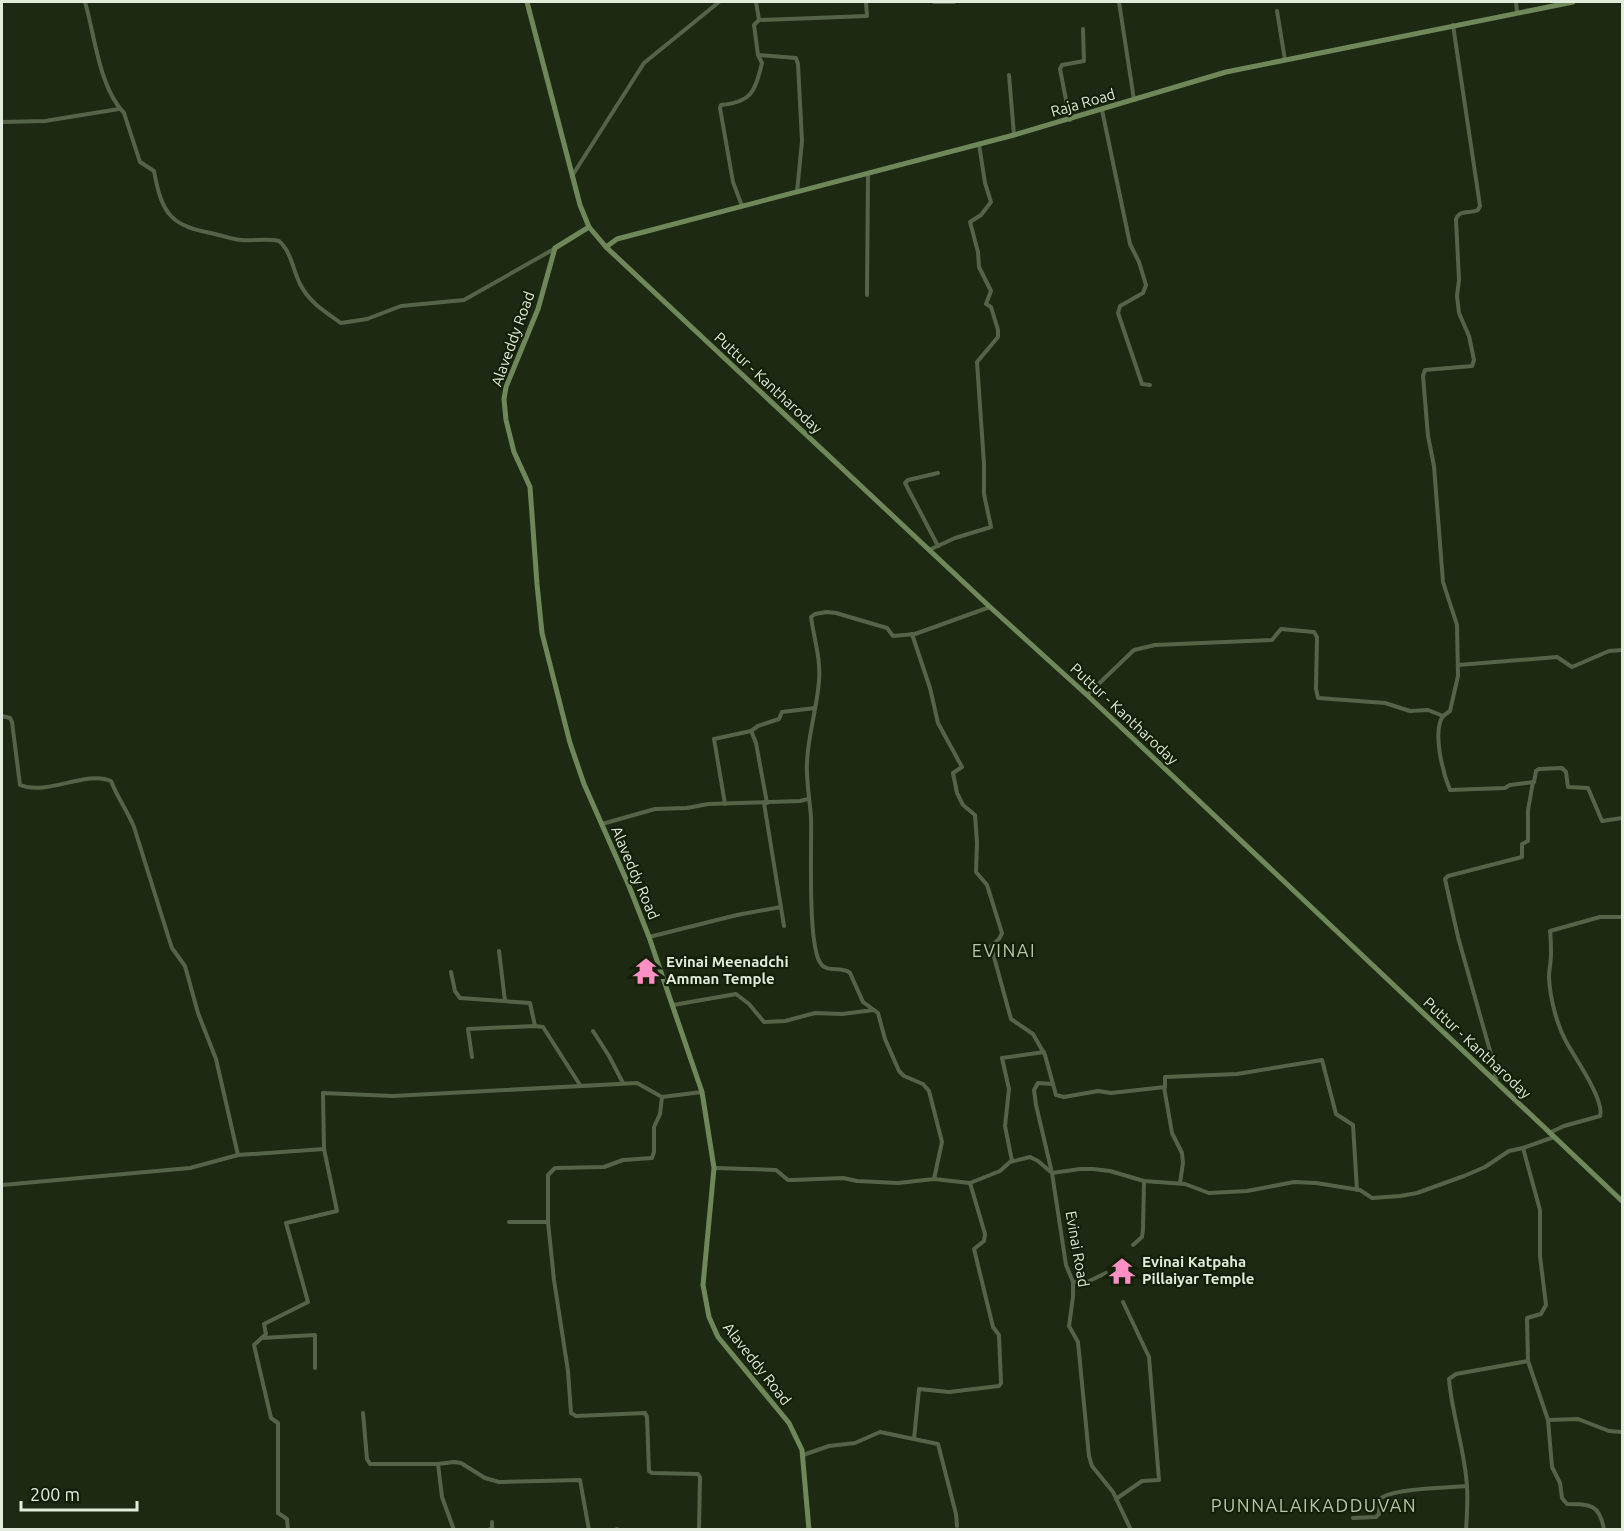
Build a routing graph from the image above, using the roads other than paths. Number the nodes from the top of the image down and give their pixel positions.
1 (86, 2) edge
2 (527, 2) edge
3 (719, 2) edge
4 (756, 2) edge
5 (866, 2) edge
6 (934, 2) edge
7 (954, 2) edge
8 (1119, 2) edge
9 (1516, 2) edge
10 (1573, 2) edge
11 (1277, 11) dead end
12 (1517, 12) junction
13 (759, 20) junction
14 (1453, 25) junction
15 (1083, 29) dead end
16 (758, 55) junction
17 (1285, 60) junction
18 (1009, 75) dead end
19 (1134, 100) junction
20 (119, 109) junction
21 (1102, 110) junction
22 (1070, 120) junction
23 (2, 122) edge
24 (1014, 135) junction
25 (979, 144) junction
26 (868, 174) junction
27 (571, 176) junction
28 (797, 192) junction
29 (742, 206) junction
30 (589, 227) junction
31 (555, 248) junction
32 (606, 248) junction
33 (867, 295) dead end
34 (1150, 385) dead end
35 (938, 473) dead end
36 (938, 546) junction
37 (929, 550) junction
38 (990, 607) junction
39 (912, 634) junction
40 (1623, 650) edge
41 (1458, 665) junction
42 (1087, 695) junction
43 (814, 708) junction
44 (2, 716) edge
45 (1443, 716) junction
46 (752, 732) dead end
47 (1533, 782) junction
48 (808, 799) junction
49 (765, 803) junction
50 (725, 804) junction
51 (1623, 818) edge
52 (602, 824) junction
53 (781, 907) junction
54 (1623, 916) edge
55 (784, 926) dead end
56 (649, 937) junction
57 (499, 951) dead end
58 (451, 972) dead end
59 (505, 1001) junction
60 (673, 1005) junction
61 (876, 1010) junction
62 (535, 1026) junction
63 (593, 1030) dead end
64 (1044, 1052) junction
65 (472, 1057) dead end
66 (1496, 1082) junction
67 (623, 1083) junction
68 (1053, 1084) junction
69 (580, 1085) junction
70 (1164, 1088) junction
71 (702, 1092) junction
72 (662, 1097) junction
73 (1552, 1135) junction
74 (1523, 1148) junction
75 (324, 1149) junction
76 (238, 1155) junction
77 (1012, 1161) junction
78 (714, 1168) junction
79 (1052, 1173) junction
80 (934, 1179) junction
81 (1144, 1181) junction
82 (970, 1183) junction
83 (1180, 1183) junction
84 (2, 1185) edge
85 (1357, 1190) junction
86 (1623, 1201) edge
87 (509, 1222) dead end
88 (548, 1222) junction
89 (1132, 1245) dead end
90 (1106, 1273) dead end
91 (1073, 1282) junction
92 (1123, 1302) dead end
93 (262, 1338) junction
94 (1528, 1361) junction
95 (315, 1368) dead end
96 (363, 1413) dead end
97 (1548, 1420) junction
98 (1623, 1432) edge
99 (914, 1439) junction
100 (802, 1455) junction
101 (438, 1464) junction
102 (1467, 1486) junction
103 (1116, 1499) junction
104 (1353, 1518) dead end
105 (492, 1522) dead end
106 (957, 1526) dead end
107 (288, 1530) edge
108 (454, 1530) edge
109 (489, 1530) edge
110 (589, 1530) edge
111 (699, 1530) edge
112 (809, 1530) edge
113 (1131, 1530) edge
114 (1466, 1530) edge
115 (1604, 1530) edge

1 - 20 street
2 - 27 street, Puttur - Kantharoday
3 - 27 street
4 - 13 street
5 - 13 street
6 - 7 street
8 - 19 street
9 - 12 street
10 - 12 street, Raja Road
11 - 17 street
12 - 14 street, Raja Road
13 - 16 street
14 - 17 street, Raja Road
14 - 41 street
15 - 22 street
16 - 28 street
16 - 29 street
17 - 19 street, Raja Road
18 - 24 street
19 - 21 street, Raja Road
20 - 23 street
20 - 31 street
21 - 22 street, Raja Road
21 - 34 street
22 - 24 street, Raja Road
24 - 25 street, Raja Road
25 - 26 street, Raja Road
25 - 36 street
26 - 28 street, Raja Road
26 - 33 street
27 - 30 street, Puttur - Kantharoday
28 - 29 street, Raja Road
29 - 32 street, Raja Road
30 - 31 street
30 - 32 street, Puttur - Kantharoday
31 - 52 street, Alaveddy Road
32 - 37 street, Puttur - Kantharoday
35 - 36 street
36 - 37 street
37 - 38 street, Puttur - Kantharoday
38 - 39 street
38 - 42 street, Puttur - Kantharoday
39 - 43 street
39 - 64 street
40 - 41 street
41 - 45 street
42 - 45 street
42 - 66 street, Puttur - Kantharoday
43 - 48 street
43 - 50 street
44 - 76 street
45 - 47 street
46 - 49 street
47 - 51 street
47 - 66 street
48 - 49 street
48 - 61 street
49 - 50 street
49 - 53 street
50 - 52 street
52 - 56 street, Alaveddy Road
53 - 55 street
53 - 56 street
54 - 73 street
56 - 60 street, Alaveddy Road
57 - 59 street
58 - 59 street
59 - 62 street
60 - 61 street
60 - 71 street, Alaveddy Road
61 - 80 street
62 - 65 street
62 - 69 street
63 - 67 street
64 - 68 street
64 - 77 street
66 - 73 street, Puttur - Kantharoday
67 - 69 street
67 - 72 street
68 - 70 street
68 - 79 street, Evinai Road
69 - 75 street
70 - 83 street
70 - 85 street
71 - 72 street
71 - 78 street, Alaveddy Road
72 - 88 street
73 - 74 street
73 - 86 street, Puttur - Kantharoday
74 - 85 street
74 - 94 street
75 - 76 street
75 - 93 street
76 - 84 street
77 - 79 street
77 - 82 street
78 - 80 street
78 - 100 street, Alaveddy Road
79 - 81 street
79 - 91 street, Evinai Road
80 - 82 street
81 - 83 street
81 - 89 street
82 - 99 street
83 - 85 street
87 - 88 street
88 - 111 street
90 - 91 street
91 - 103 street, Evinai Road
92 - 103 street
93 - 95 street
93 - 107 street
94 - 97 street
94 - 102 street
96 - 101 street
97 - 98 street
97 - 115 street
99 - 100 street
99 - 106 street
100 - 112 street, Alaveddy Road
101 - 108 street
101 - 110 street
102 - 104 street
102 - 114 street
103 - 113 street, Evinai Road
105 - 109 street

